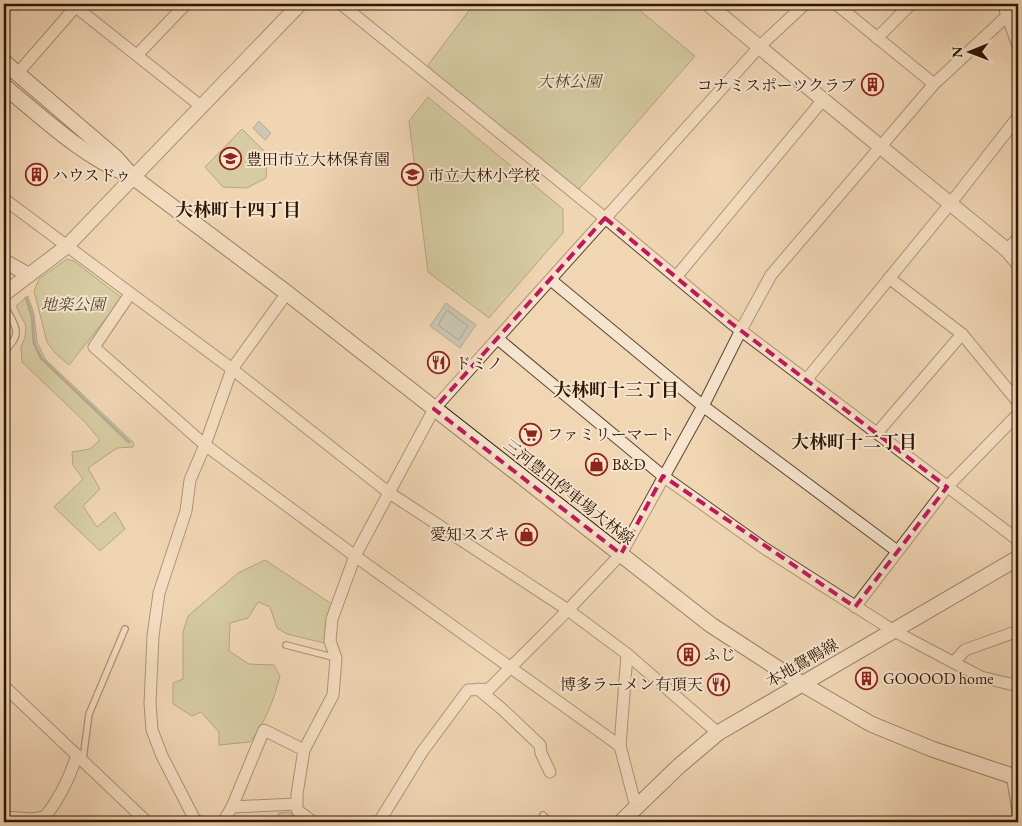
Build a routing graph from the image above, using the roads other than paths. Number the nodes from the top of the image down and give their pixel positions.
1 (186, 4) edge
2 (300, 4) edge
3 (341, 4) edge
4 (708, 4) edge
5 (805, 4) edge
6 (836, 4) edge
7 (911, 4) edge
8 (1003, 4) edge
9 (75, 5) edge
10 (1008, 15) junction
11 (877, 38) junction
12 (760, 46) junction
13 (1018, 46) edge
14 (137, 55) junction
15 (4, 62) edge
16 (17, 74) junction
17 (934, 84) junction
18 (4, 86) edge
19 (822, 101) junction
20 (202, 107) junction
21 (1018, 117) edge
22 (882, 147) junction
23 (133, 177) junction
24 (4, 199) edge
25 (950, 204) junction
26 (605, 218) junction
27 (1018, 238) edge
28 (66, 248) junction
29 (1007, 250) junction
30 (4, 262) edge
31 (1018, 263) edge
32 (29, 275) junction
33 (676, 277) junction
34 (889, 278) junction
35 (551, 280) junction
36 (287, 293) junction
37 (4, 294) edge
38 (130, 294) junction
39 (8, 312) dead end
40 (741, 330) junction
41 (962, 334) junction
42 (498, 339) junction
43 (4, 352) edge
44 (232, 369) junction
45 (806, 380) junction
46 (1018, 402) edge
47 (702, 406) junction
48 (434, 410) junction
49 (1018, 414) edge
50 (877, 433) junction
51 (205, 445) junction
52 (663, 476) junction
53 (947, 487) junction
54 (388, 492) junction
55 (1018, 540) edge
56 (898, 551) junction
57 (620, 554) junction
58 (355, 556) junction
59 (1018, 558) edge
60 (856, 607) junction
61 (568, 610) junction
62 (125, 629) dead end
63 (894, 631) junction
64 (1018, 631) edge
65 (286, 645) dead end
66 (626, 654) junction
67 (336, 658) junction
68 (954, 662) junction
69 (512, 667) junction
70 (802, 684) junction
71 (4, 686) edge
72 (1018, 686) edge
73 (478, 689) junction
74 (718, 733) junction
75 (620, 746) junction
76 (304, 750) junction
77 (80, 758) junction
78 (550, 772) dead end
79 (1014, 777) edge
80 (296, 804) junction
81 (232, 807) junction
82 (543, 815) dead end
83 (628, 815) edge
84 (4, 817) edge
85 (47, 819) edge
86 (147, 822) edge
87 (196, 822) edge
88 (223, 822) edge
89 (313, 822) edge
90 (379, 822) edge
91 (549, 822) edge
92 (1017, 822) edge

1 - 14 street
2 - 20 street
3 - 26 street
4 - 12 street
5 - 12 street
6 - 11 street
7 - 11 street
8 - 10 street
9 - 14 street
9 - 16 street
10 - 13 street
10 - 17 street
11 - 17 street
12 - 19 street
12 - 26 street
14 - 20 street
15 - 16 main road, 三河豊田停車場大林線
16 - 23 main road, 三河豊田停車場大林線
17 - 22 street
18 - 23 main road, 三河豊田停車場大林線
19 - 22 street
19 - 33 street
20 - 23 street
21 - 25 street
22 - 25 street
22 - 40 street
23 - 28 street
23 - 36 main road, 三河豊田停車場大林線
24 - 28 street
25 - 29 street
25 - 34 street
26 - 33 street
26 - 35 street
27 - 29 street
28 - 32 street
28 - 38 street
29 - 31 street
30 - 32 street
32 - 37 street
33 - 40 street
34 - 41 street
34 - 45 street
35 - 42 street
35 - 47 street
36 - 44 street
36 - 48 main road, 三河豊田停車場大林線
38 - 44 street
38 - 51 street
39 - 43 lane
40 - 45 street
40 - 47 street
41 - 46 street
41 - 50 street
42 - 48 street
42 - 52 street
44 - 51 street
44 - 54 street
45 - 50 street
47 - 52 street
47 - 56 street
48 - 54 street
48 - 57 main road, 三河豊田停車場大林線
49 - 53 street
50 - 53 street
51 - 58 street
51 - 87 street
52 - 57 street
52 - 60 street
53 - 55 street
53 - 56 street
54 - 58 street
54 - 61 street
56 - 60 street
57 - 61 street
57 - 70 main road, 三河豊田停車場大林線
58 - 67 street
58 - 69 street
59 - 63 main road, 本地鴛鴨線
60 - 63 street
61 - 66 street
61 - 69 street
62 - 77 lane
63 - 68 street
63 - 70 main road, 本地鴛鴨線
64 - 68 street
65 - 67 lane
66 - 74 street
66 - 75 street
67 - 76 street
68 - 72 street
69 - 73 street
69 - 75 street
70 - 74 main road, 本地鴛鴨線
70 - 79 main road, 三河豊田停車場大林線
71 - 77 street
73 - 78 street
73 - 90 street
74 - 83 main road, 本地鴛鴨線
75 - 83 street
76 - 80 street
76 - 81 street
77 - 85 street
77 - 86 street
79 - 92 lane
80 - 81 street
80 - 89 street
81 - 88 street
82 - 91 lane
84 - 85 street

